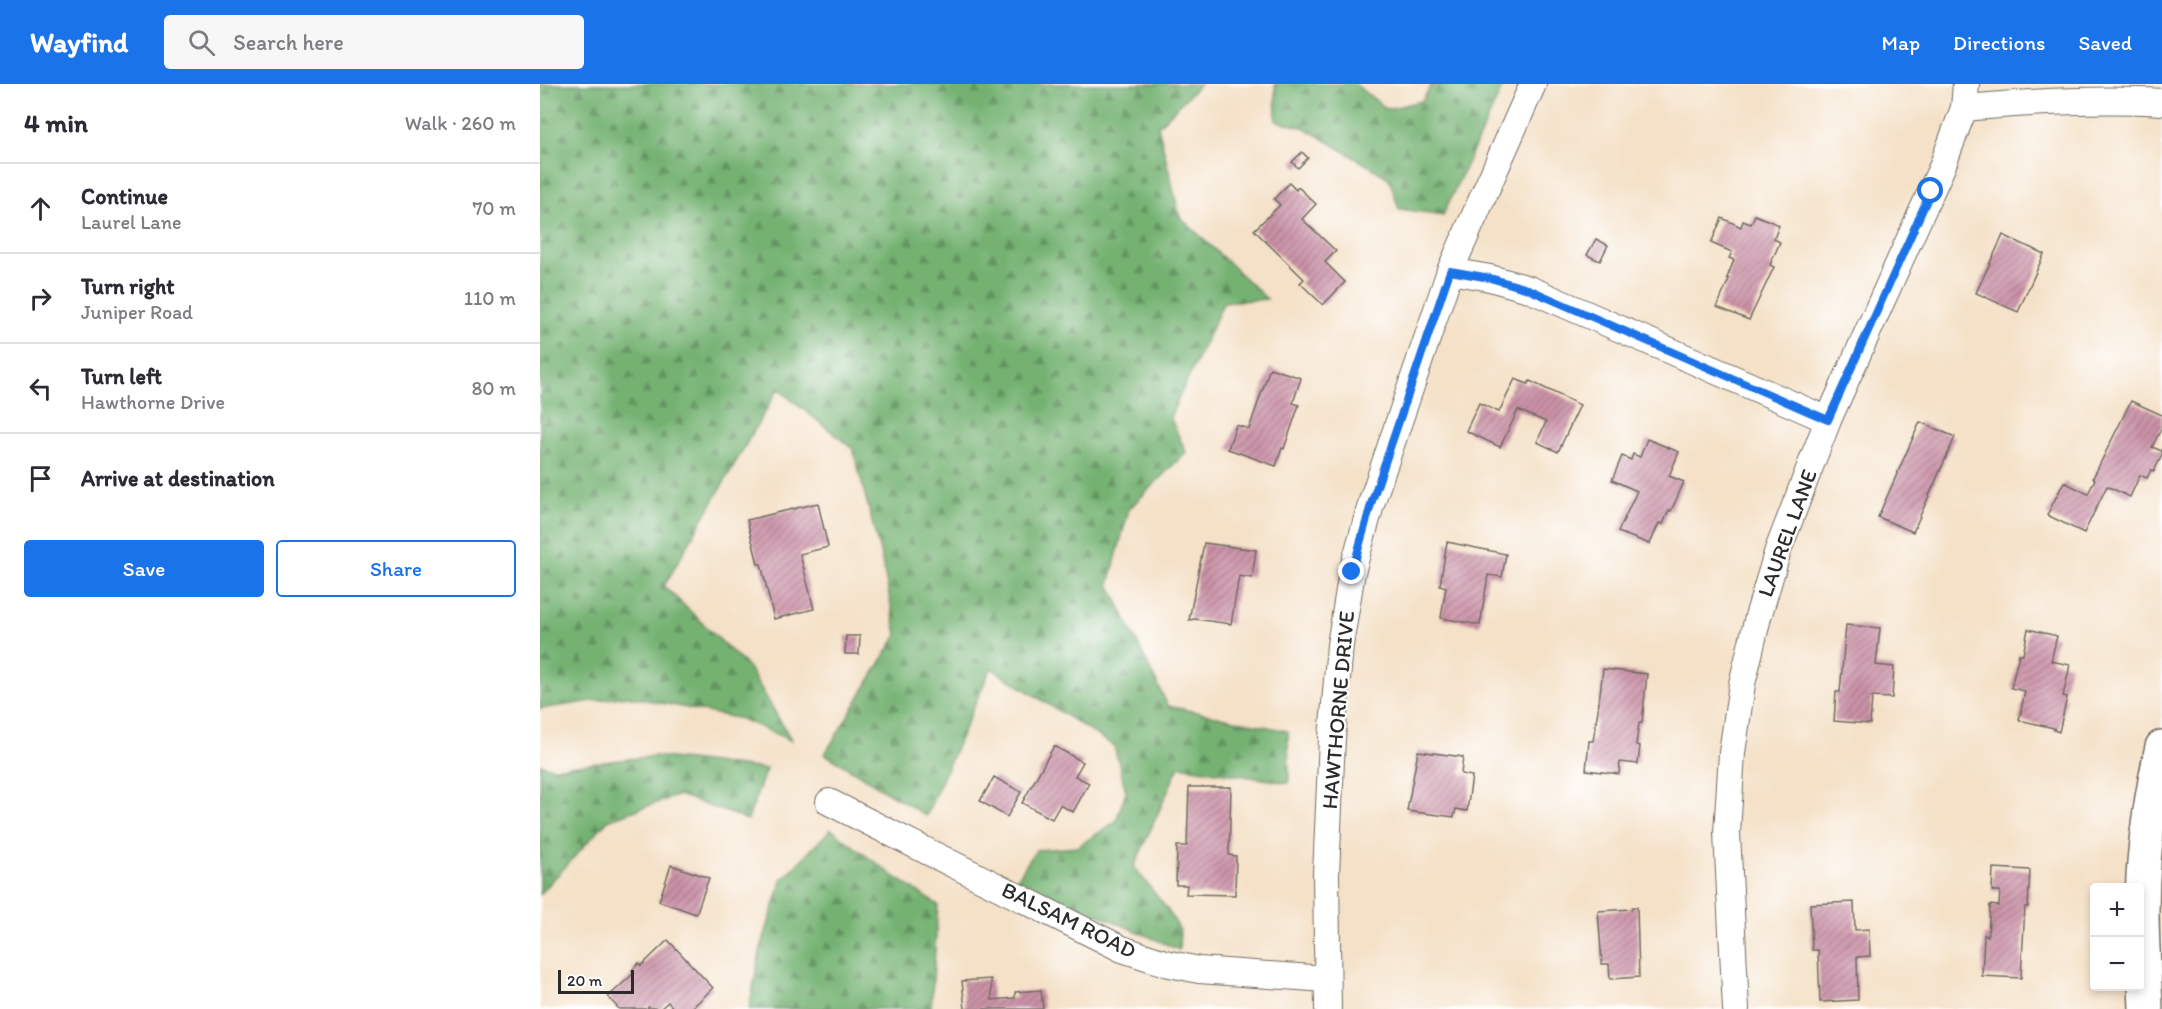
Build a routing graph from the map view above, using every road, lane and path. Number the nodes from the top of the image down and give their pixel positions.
1 (1533, 84) edge
2 (1965, 96) edge
3 (2162, 102) edge
4 (1450, 271) junction
5 (1828, 420) junction
6 (2162, 747) edge
7 (829, 802) dead end
8 (1326, 979) junction
9 (1328, 1009) edge
10 (1736, 1009) edge
11 (2146, 1009) edge

1 - 4 street, HAWTHORNE DRIVE
2 - 3 street
2 - 5 street, LAUREL LANE
4 - 5 street
4 - 8 street, HAWTHORNE DRIVE
5 - 10 street, LAUREL LANE
6 - 11 street
7 - 8 street, BALSAM ROAD
8 - 9 street, HAWTHORNE DRIVE

